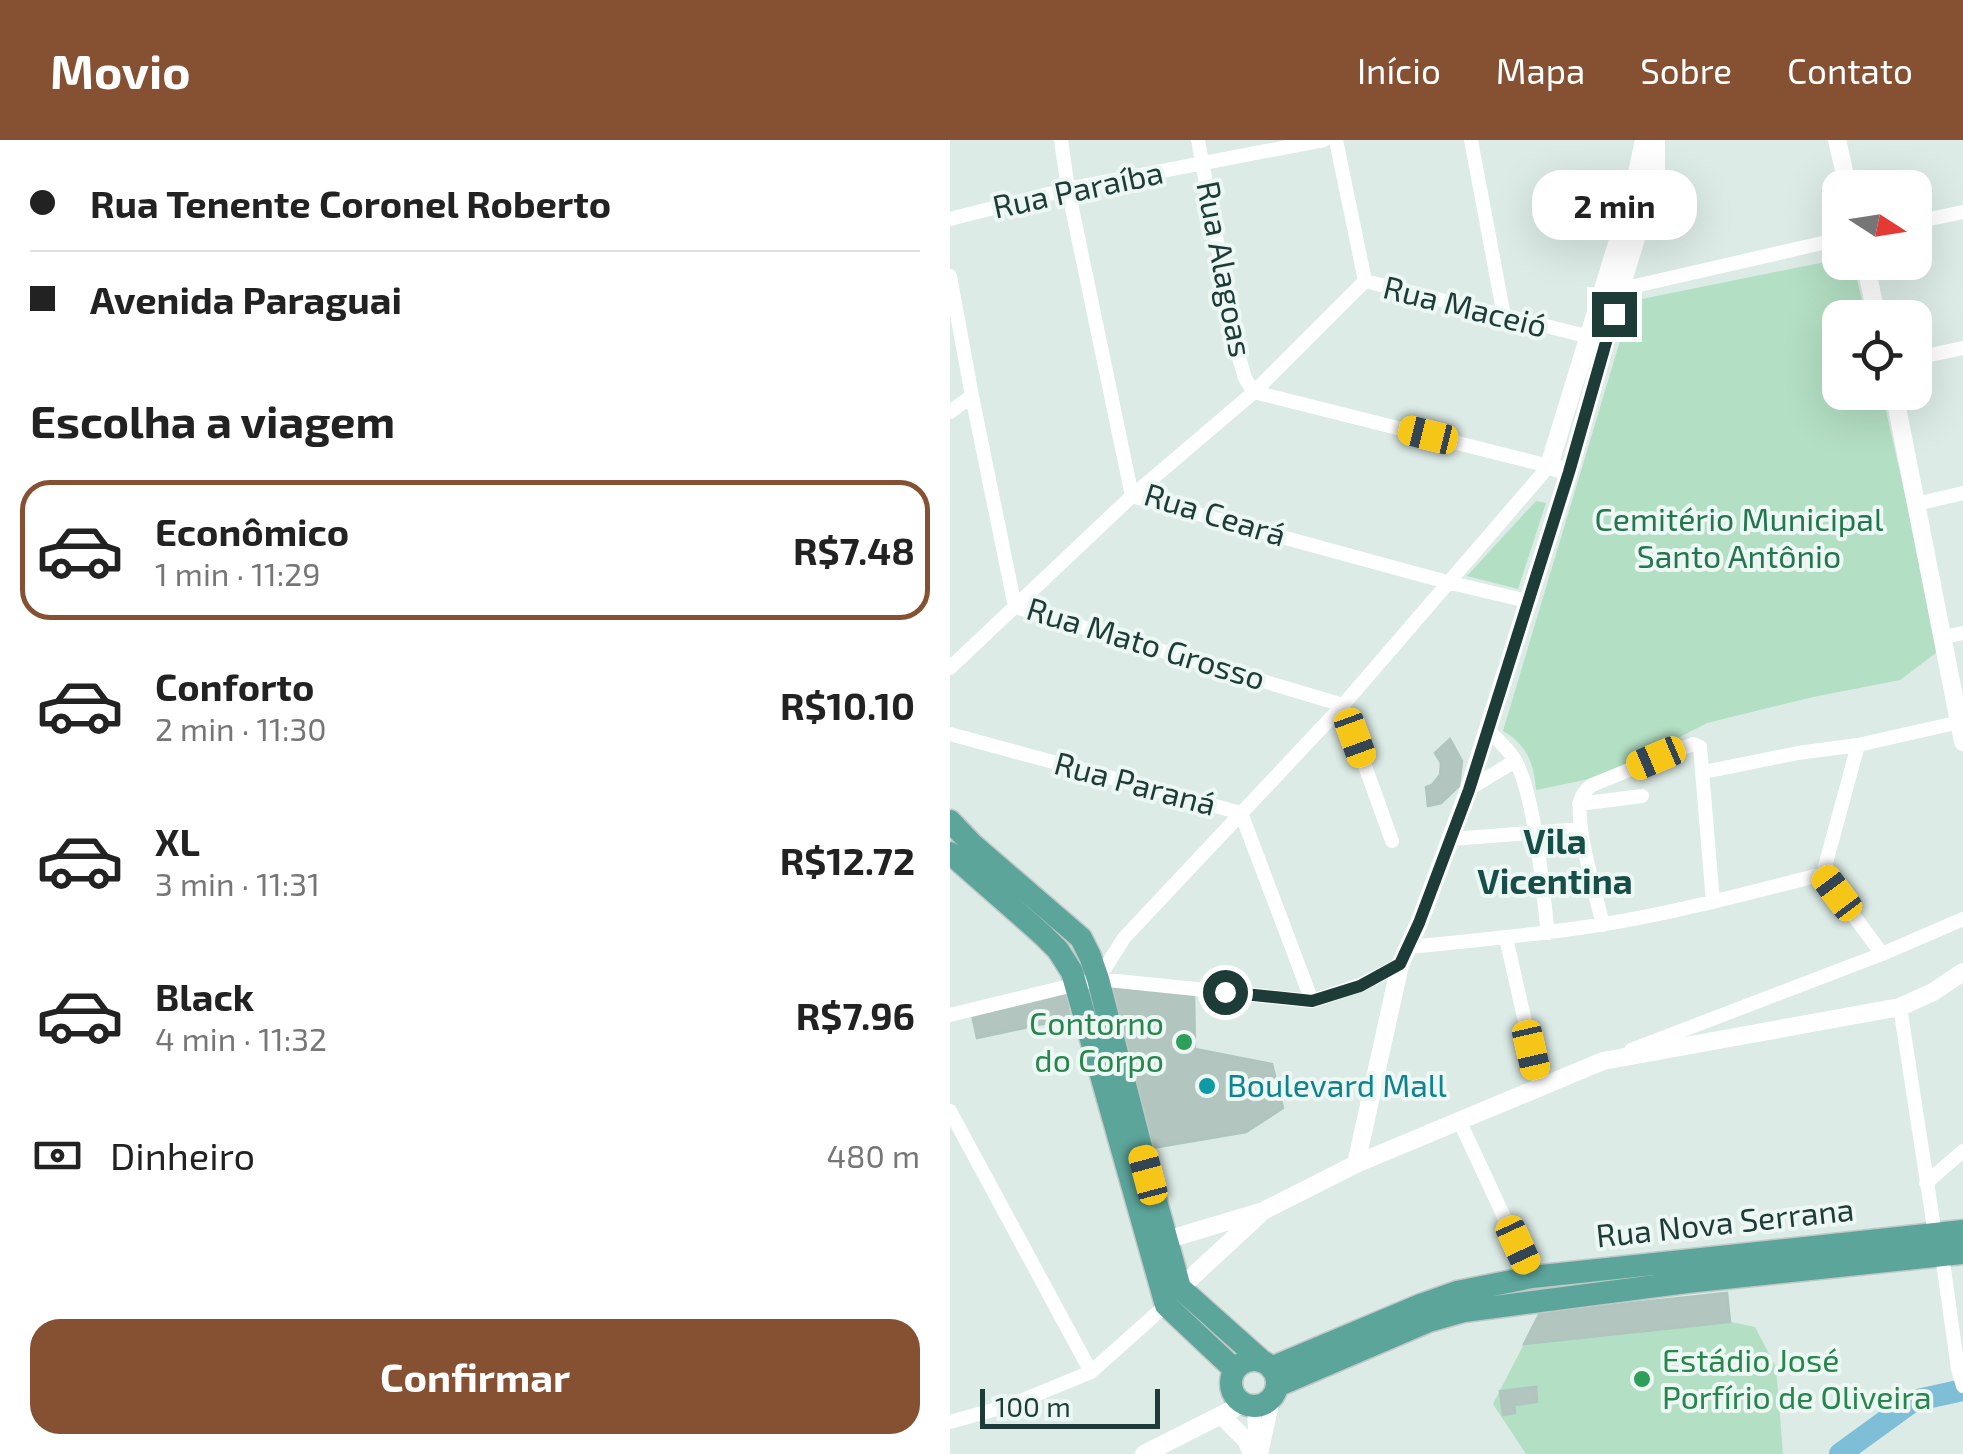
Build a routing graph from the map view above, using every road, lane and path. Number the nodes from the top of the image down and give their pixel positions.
1 (1061, 140) edge
2 (1198, 140) edge
3 (1324, 140) edge
4 (1336, 140) edge
5 (1471, 140) edge
6 (1644, 140) edge
7 (1656, 140) edge
8 (1837, 140) edge
9 (1204, 164) junction
10 (1844, 170) edge
11 (1068, 189) junction
12 (1963, 212) edge
13 (1932, 218) edge
14 (950, 219) edge
15 (1822, 243) edge
16 (950, 276) edge
17 (1365, 281) junction
18 (1614, 285) junction
19 (1504, 316) junction
20 (1598, 340) junction
21 (1963, 348) edge
22 (1932, 354) edge
23 (1254, 392) junction
24 (972, 396) junction
25 (1898, 410) edge
26 (950, 412) edge
27 (1548, 466) junction
28 (1569, 472) junction
29 (1963, 494) edge
30 (1132, 496) junction
31 (1916, 504) junction
32 (1447, 582) junction
33 (1527, 601) junction
34 (1015, 607) junction
35 (1963, 632) edge
36 (1943, 637) junction
37 (950, 668) edge
38 (1343, 704) junction
39 (1960, 722) junction
40 (1488, 730) junction
41 (950, 734) edge
42 (1963, 742) edge
43 (1858, 745) junction
44 (1515, 761) junction
45 (1704, 772) junction
46 (1469, 790) junction
47 (1642, 796) dead end
48 (1580, 804) junction
49 (1242, 813) junction
50 (950, 821) edge
51 (1581, 830) junction
52 (1534, 834) junction
53 (1452, 839) junction
54 (1392, 841) dead end
55 (950, 854) edge
56 (1823, 874) junction
57 (1713, 902) junction
58 (1963, 919) edge
59 (1603, 924) junction
60 (1548, 932) junction
61 (1124, 938) junction
62 (1506, 938) junction
63 (1882, 954) junction
64 (1090, 956) junction
65 (1405, 956) junction
66 (1963, 972) edge
67 (1087, 982) junction
68 (1312, 1001) junction
69 (1900, 1008) junction
70 (950, 1016) edge
71 (1602, 1061) junction
72 (1540, 1087) junction
73 (950, 1111) edge
74 (1459, 1120) junction
75 (1963, 1152) edge
76 (1356, 1164) junction
77 (1926, 1183) junction
78 (1264, 1211) junction
79 (1963, 1231) edge
80 (1166, 1240) junction
81 (1947, 1247) edge
82 (1532, 1276) junction
83 (1173, 1297) junction
84 (1235, 1370) junction
85 (1091, 1372) junction
86 (1963, 1386) edge
87 (1258, 1391) junction
88 (950, 1422) edge
89 (1144, 1454) edge
90 (1256, 1454) edge

1 - 11 street, Rua Ceará
2 - 9 street, Rua Alagoas
3 - 9 street, Rua Paraíba
4 - 17 street, Rua Maceió
5 - 19 street
6 - 18 street
7 - 18 street
8 - 10 street
9 - 11 street, Rua Paraíba
9 - 23 street, Rua Alagoas
11 - 14 street, Rua Paraíba
11 - 30 street, Rua Ceará
12 - 13 street
15 - 18 street
16 - 24 street, Rua Mato Grosso
17 - 19 street, Rua Maceió
17 - 23 street
18 - 20 street
19 - 20 street, Rua Maceió
20 - 27 street
20 - 28 street
21 - 22 street
23 - 27 street, Rua Alagoas
23 - 30 street
24 - 26 street
24 - 34 street, Rua Mato Grosso
25 - 31 street
27 - 28 street
27 - 32 street
28 - 33 street
29 - 31 street
30 - 32 street, Rua Ceará
30 - 34 street
31 - 36 street
32 - 33 street, Rua Ceará
32 - 38 street
33 - 40 street
34 - 37 street
34 - 38 street, Rua Mato Grosso
35 - 36 street
36 - 39 street
38 - 49 street
38 - 54 street
39 - 42 street
39 - 43 street
40 - 44 street
40 - 46 street
41 - 49 street, Rua Paraná
43 - 45 street
43 - 56 street
44 - 46 street
44 - 52 street
45 - 48 street
45 - 57 street
46 - 53 street
47 - 48 street
48 - 51 street
49 - 61 street
49 - 68 street, Rua Paraná
50 - 64 main road
51 - 52 street
51 - 59 street
52 - 53 street
52 - 60 street
53 - 65 street
55 - 67 main road
56 - 57 street
56 - 63 street
57 - 59 street
58 - 63 street
59 - 60 street
60 - 62 street
61 - 64 street
61 - 67 street
62 - 65 street
62 - 72 street
63 - 71 street
64 - 67 main road
65 - 68 street
65 - 76 street
66 - 69 street
67 - 68 street
67 - 70 street
67 - 80 main road
67 - 83 main road
69 - 71 street
69 - 77 street
71 - 72 street
72 - 74 street
73 - 85 street
74 - 76 street
74 - 82 street
75 - 77 street
76 - 78 street
77 - 81 street
78 - 80 street
78 - 83 street
79 - 81 main road, Rua Nova Serrana
80 - 83 main road
81 - 82 main road, Rua Nova Serrana
81 - 86 street
81 - 87 main road, Rua Nova Serrana
82 - 87 main road, Rua Nova Serrana
83 - 84 main road
83 - 85 street
83 - 87 main road
84 - 87 main road
84 - 87 main road
85 - 88 street
87 - 89 street
87 - 90 street
87 - 90 street
87 - 90 street

